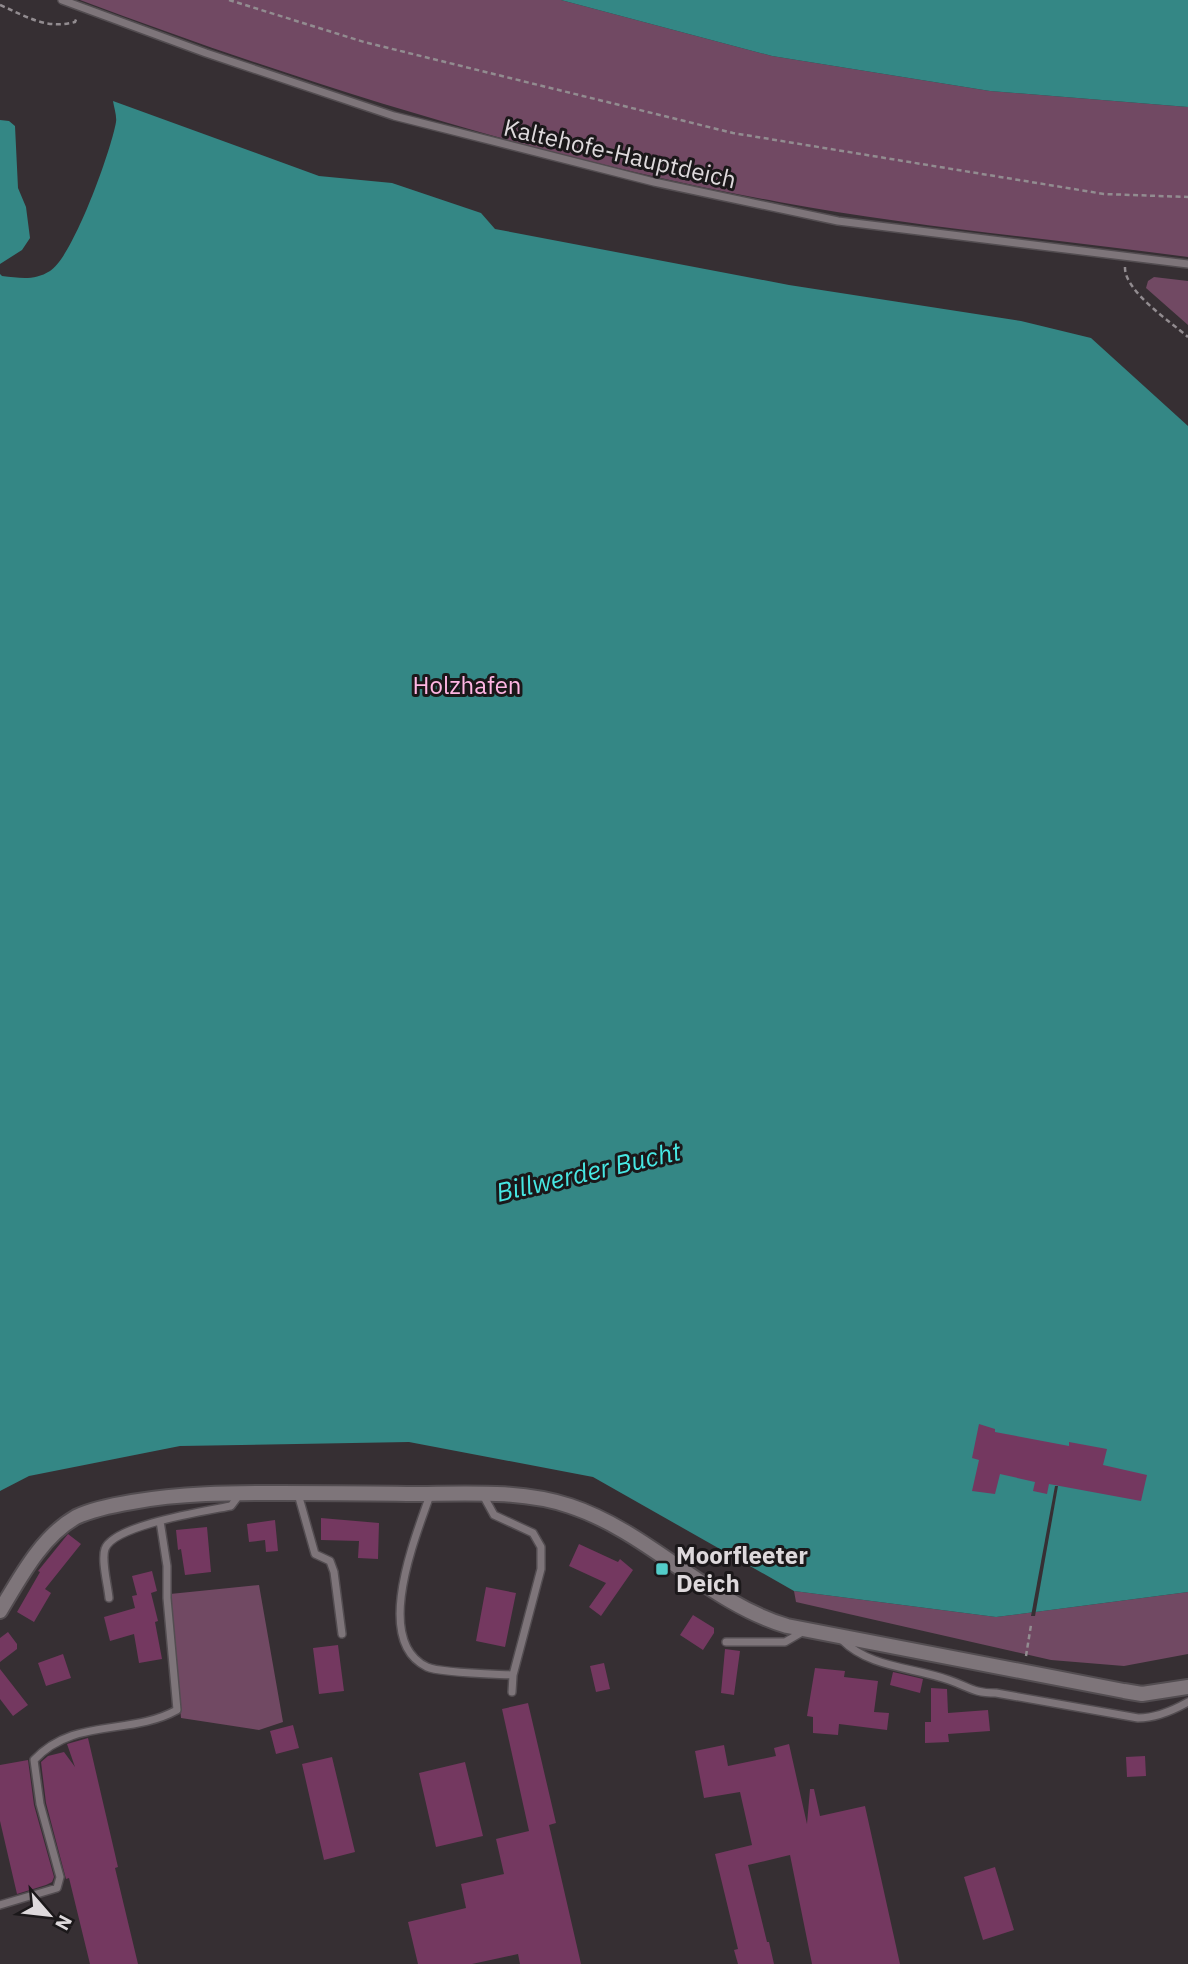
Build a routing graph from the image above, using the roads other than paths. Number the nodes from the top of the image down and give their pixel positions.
1 (62, 0) edge
2 (1188, 264) edge
3 (241, 1493) junction
4 (297, 1493) junction
5 (430, 1494) junction
6 (483, 1495) junction
7 (160, 1521) junction
8 (109, 1598) dead end
9 (0, 1611) edge
10 (804, 1630) junction
11 (342, 1634) dead end
12 (839, 1637) junction
13 (726, 1642) dead end
14 (513, 1675) junction
15 (1188, 1688) edge
16 (512, 1692) dead end
17 (1188, 1702) edge
18 (0, 1906) edge

1 - 2 lane, Kaltehofe-Hauptdeich
3 - 4 street
3 - 7 lane
3 - 9 street
4 - 5 street
4 - 11 lane
5 - 6 street
5 - 14 lane
6 - 10 street
6 - 14 lane
7 - 8 lane
7 - 18 lane
10 - 12 street
10 - 13 lane
12 - 15 street
12 - 17 lane
14 - 16 lane

